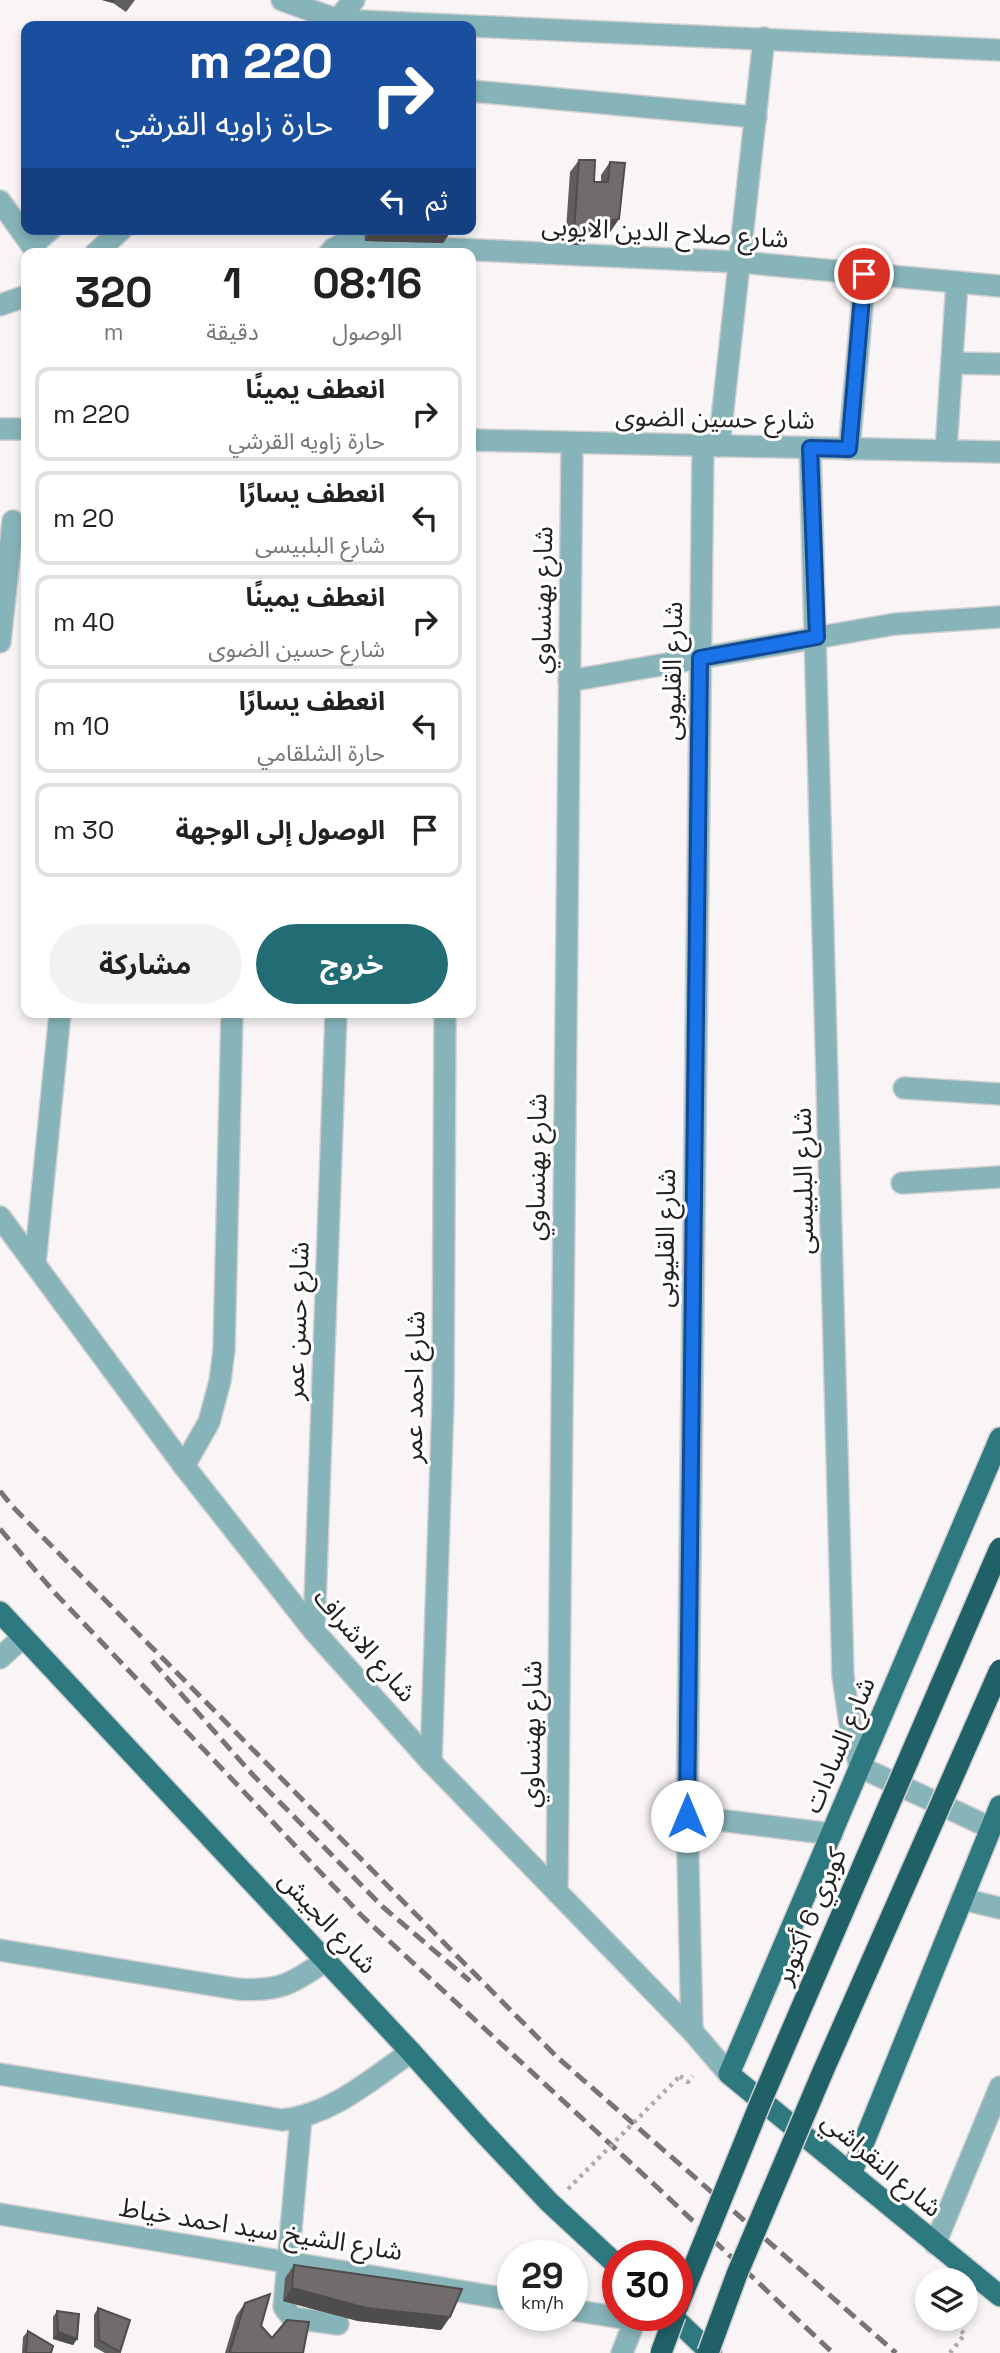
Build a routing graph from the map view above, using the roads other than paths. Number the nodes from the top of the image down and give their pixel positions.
1 (282, 0) edge
2 (354, 0) edge
3 (330, 21) edge
4 (337, 21) edge
5 (476, 28) edge
6 (764, 38) junction
7 (1000, 50) edge
8 (476, 91) edge
9 (756, 117) junction
10 (0, 201) edge
11 (21, 230) edge
12 (116, 235) edge
13 (101, 248) edge
14 (335, 248) edge
15 (431, 248) edge
16 (476, 250) edge
17 (739, 262) junction
18 (864, 274) junction
19 (957, 282) junction
20 (1000, 286) edge
21 (21, 298) edge
22 (0, 305) edge
23 (952, 363) junction
24 (1000, 364) edge
25 (0, 429) edge
26 (21, 429) edge
27 (476, 440) edge
28 (572, 443) junction
29 (711, 445) junction
30 (810, 448) junction
31 (849, 449) junction
32 (946, 451) junction
33 (1000, 452) edge
34 (13, 521) edge
35 (1000, 617) edge
36 (817, 637) junction
37 (0, 642) edge
38 (700, 658) junction
39 (569, 681) junction
40 (60, 1018) edge
41 (232, 1018) edge
42 (337, 1018) edge
43 (445, 1018) edge
44 (904, 1088) dead end
45 (1000, 1094) edge
46 (1000, 1177) edge
47 (902, 1183) dead end
48 (0, 1217) edge
49 (35, 1264) junction
50 (1000, 1438) edge
51 (184, 1466) junction
52 (1000, 1549) edge
53 (0, 1612) edge
54 (314, 1631) junction
55 (23, 1637) junction
56 (0, 1658) edge
57 (1000, 1670) edge
58 (430, 1762) junction
59 (860, 1768) junction
60 (1000, 1806) edge
61 (687, 1816) junction
62 (991, 1828) junction
63 (832, 1835) junction
64 (557, 1892) junction
65 (962, 1899) junction
66 (1000, 1908) edge
67 (0, 1950) edge
68 (326, 1960) junction
69 (692, 2031) junction
70 (411, 2052) junction
71 (0, 2074) edge
72 (729, 2074) junction
73 (1000, 2087) edge
74 (301, 2118) junction
75 (851, 2175) junction
76 (0, 2214) edge
77 (935, 2244) junction
78 (602, 2251) edge
79 (286, 2262) junction
80 (693, 2269) edge
81 (1000, 2296) edge
82 (497, 2297) edge
83 (338, 2324) dead end
84 (631, 2331) edge
85 (668, 2331) edge
86 (689, 2331) edge
87 (622, 2353) edge
88 (661, 2353) edge
89 (710, 2353) edge

1 - 3 street
2 - 4 street
5 - 6 street
6 - 7 street
6 - 9 street, شارع القليوبى
8 - 9 street
9 - 17 street, شارع القليوبى
10 - 11 street
12 - 13 street
14 - 15 street, شارع صلاح الدين الايوبى
16 - 17 street, شارع صلاح الدين الايوبى
17 - 18 street, شارع صلاح الدين الايوبى
17 - 29 street, شارع القليوبى
18 - 19 street, شارع صلاح الدين الايوبى
18 - 31 street
19 - 20 street, شارع صلاح الدين الايوبى
19 - 23 street
21 - 22 street
23 - 24 street
23 - 32 street
25 - 26 street
27 - 28 street, شارع حسين الضوى
28 - 29 street, شارع حسين الضوى
28 - 39 street, شارع بهنساوي
29 - 30 street, شارع حسين الضوى
29 - 38 street, شارع القليوبى
30 - 31 street, شارع حسين الضوى
30 - 36 street, شارع البلبيسى
31 - 32 street, شارع حسين الضوى
32 - 33 street, شارع حسين الضوى
34 - 37 street
35 - 36 street
36 - 38 street
36 - 59 street, شارع البلبيسى
38 - 39 street
38 - 61 street, شارع القليوبى
39 - 64 street, شارع بهنساوي
40 - 49 street
41 - 51 street
42 - 54 street, شارع حسن عمر
43 - 58 street, شارع احمد عمر
44 - 45 street
46 - 47 street
48 - 49 street, شارع الاشراف
49 - 51 street, شارع الاشراف
50 - 59 main road, شارع السادات
51 - 54 street, شارع الاشراف
52 - 80 highway, كوبري 6 أكتوبر, bridge
53 - 55 main road, شارع الجيش
54 - 58 street, شارع الاشراف
55 - 56 street
55 - 68 main road, شارع الجيش
57 - 89 highway, bridge
58 - 64 street, شارع الاشراف
59 - 62 street
59 - 63 main road, شارع السادات
60 - 62 main road
61 - 63 street
61 - 69 street, شارع القليوبى
62 - 65 main road
63 - 72 main road, شارع السادات
64 - 69 street, شارع الاشراف
65 - 66 street
65 - 75 main road
67 - 68 street
68 - 70 main road, شارع الجيش
69 - 72 street, شارع الاشراف
70 - 74 street
70 - 78 main road, شارع الجيش
71 - 74 street
72 - 75 main road, شارع النقراشي
73 - 77 street
74 - 79 street
75 - 77 main road, شارع النقراشي
76 - 79 street, شارع الشيخ سيد احمد خياط
77 - 81 main road, شارع النقراشي
79 - 82 street, شارع الشيخ سيد احمد خياط
79 - 83 street
84 - 87 street
85 - 88 highway, bridge
86 - 89 main road

